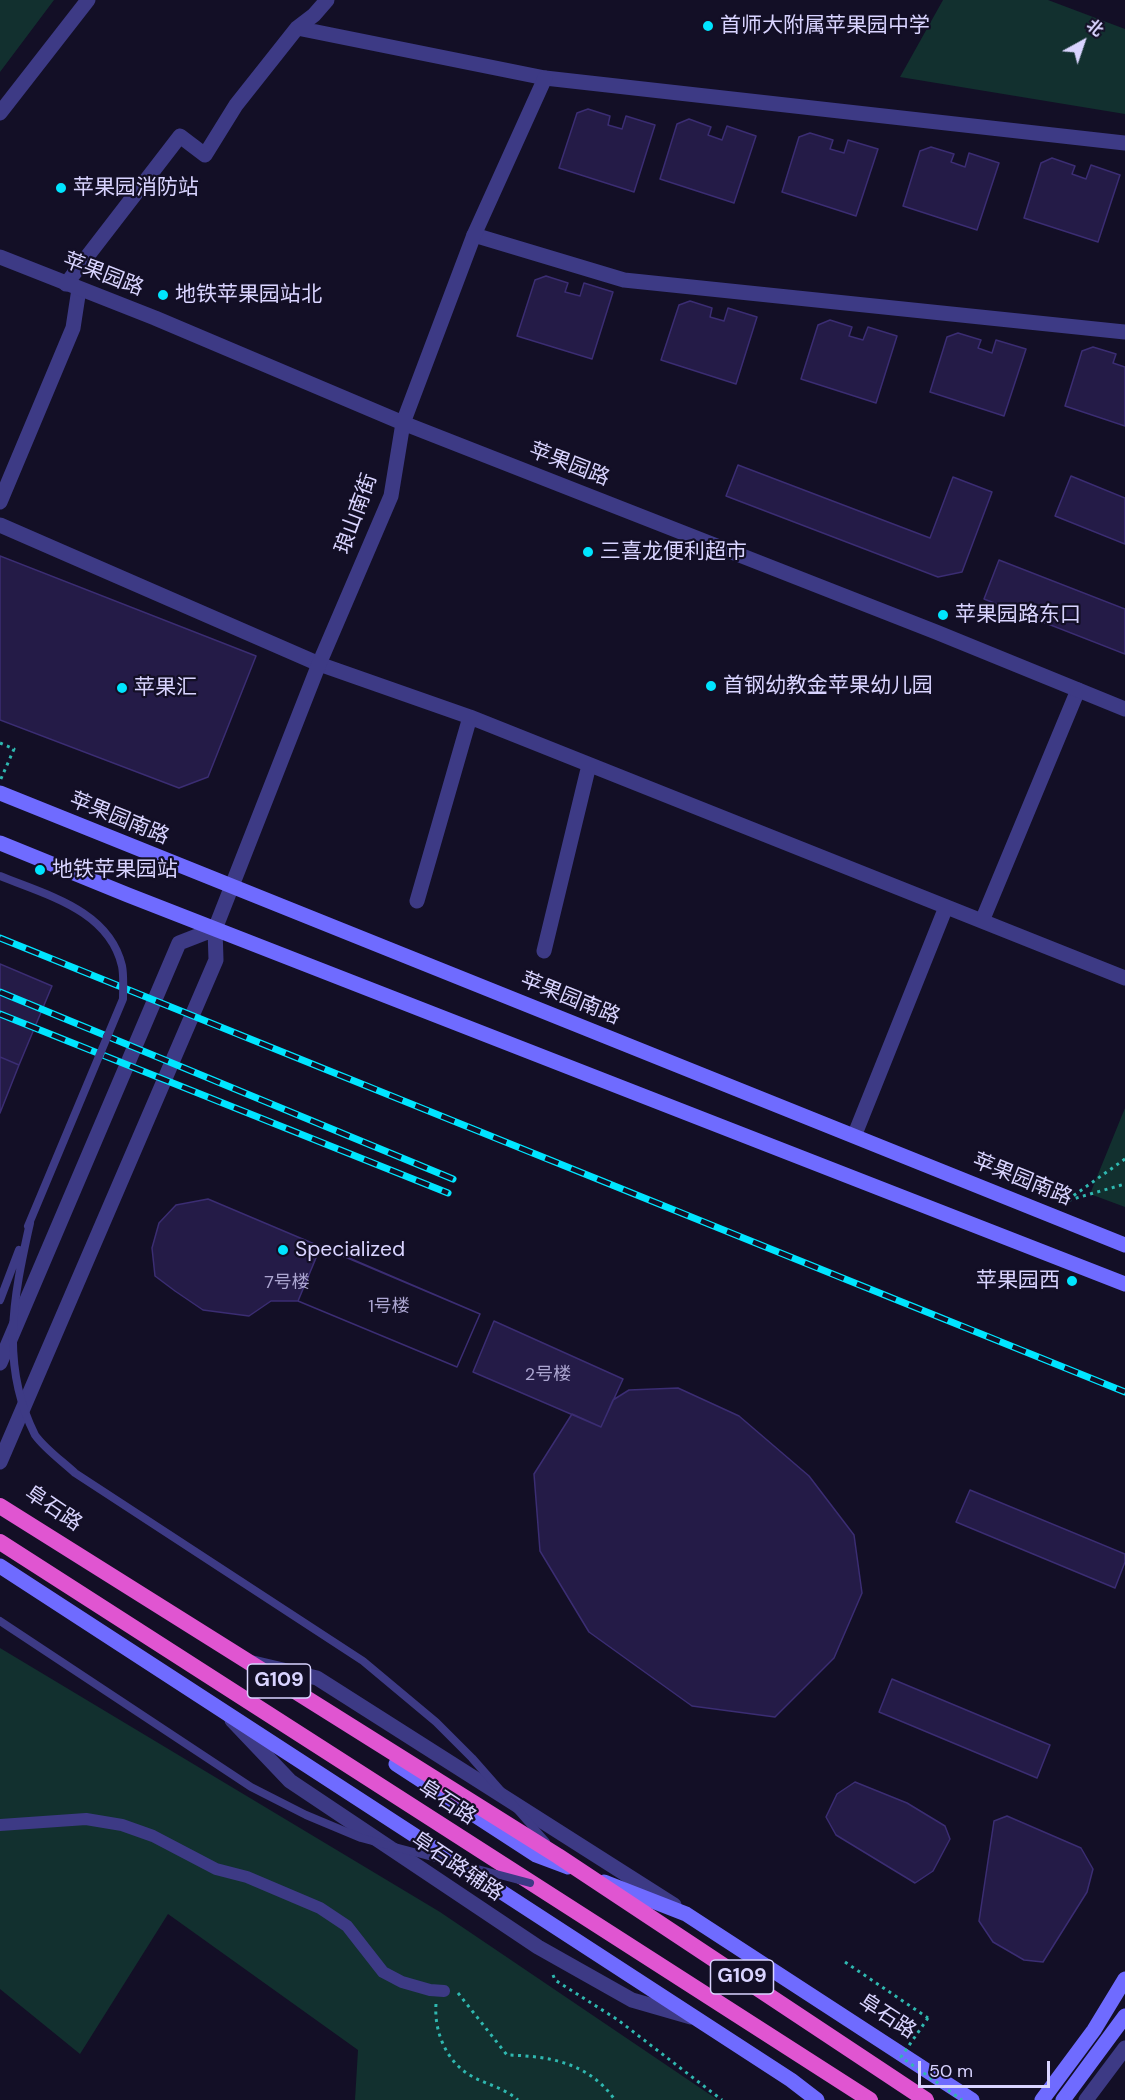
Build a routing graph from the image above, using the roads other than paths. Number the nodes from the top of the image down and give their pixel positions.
1 (88, 0) edge
2 (327, 0) edge
3 (297, 28) junction
4 (545, 78) junction
5 (0, 114) edge
6 (1125, 143) edge
7 (474, 235) junction
8 (0, 257) edge
9 (72, 286) junction
10 (1125, 332) edge
11 (404, 423) junction
12 (0, 502) edge
13 (0, 525) edge
14 (319, 664) junction
15 (1078, 690) junction
16 (1125, 709) edge
17 (470, 717) junction
18 (589, 765) junction
19 (0, 793) edge
20 (0, 843) edge
21 (0, 876) edge
22 (232, 886) junction
23 (417, 902) dead end
24 (946, 907) junction
25 (982, 921) junction
26 (214, 929) junction
27 (544, 951) dead end
28 (1125, 978) edge
29 (855, 1134) junction
30 (30, 1223) junction
31 (1125, 1245) edge
32 (1125, 1284) edge
33 (0, 1300) edge
34 (0, 1364) edge
35 (0, 1462) edge
36 (0, 1501) edge
37 (0, 1506) edge
38 (0, 1542) edge
39 (0, 1566) edge
40 (0, 1621) edge
41 (236, 1659) junction
42 (221, 1709) junction
43 (0, 1825) edge
44 (558, 1856) junction
45 (530, 1883) junction
46 (686, 1914) junction
47 (1125, 1979) edge
48 (444, 1991) road end
49 (1125, 2016) edge
50 (696, 2018) junction
51 (1125, 2048) edge
52 (817, 2100) edge
53 (870, 2100) edge
54 (926, 2100) edge
55 (972, 2100) edge
56 (1042, 2100) edge
57 (1063, 2100) edge
58 (1086, 2100) edge

1 - 5 street
2 - 3 street
3 - 4 street
3 - 9 street
4 - 6 street
4 - 7 street, 琅山南街
7 - 10 street
7 - 11 street, 琅山南街
8 - 9 street, 苹果园路
9 - 11 street, 苹果园路
9 - 12 street
11 - 14 street, 琅山南街
11 - 15 street, 苹果园路
13 - 14 street
14 - 17 street
14 - 22 street, 琅山南街
15 - 16 street, 苹果园路
15 - 25 street
17 - 18 street
17 - 23 street
18 - 24 street
18 - 27 street
19 - 22 main road, 苹果园南路
20 - 26 main road
21 - 30 lane, bridge
22 - 26 street, 琅山南街
22 - 29 main road, 苹果园南路
24 - 25 street
24 - 29 street
25 - 28 street
26 - 32 main road
26 - 34 street
26 - 35 street
29 - 31 main road, 苹果园南路
30 - 33 lane, bridge
30 - 44 lane, bridge
36 - 41 main road, 阜石路
37 - 44 highway, 阜石路 / G109, bridge
38 - 45 highway, 阜石路 / G109
39 - 42 main road
40 - 45 lane, bridge
41 - 46 main road, 阜石路
41 - 46 street
42 - 50 main road
42 - 50 street, 阜石路辅路
43 - 48 street
44 - 54 highway, 阜石路 / G109, bridge
45 - 53 highway, 阜石路 / G109
46 - 55 main road, 阜石路
47 - 56 main road
49 - 57 main road
50 - 52 main road
51 - 58 street

